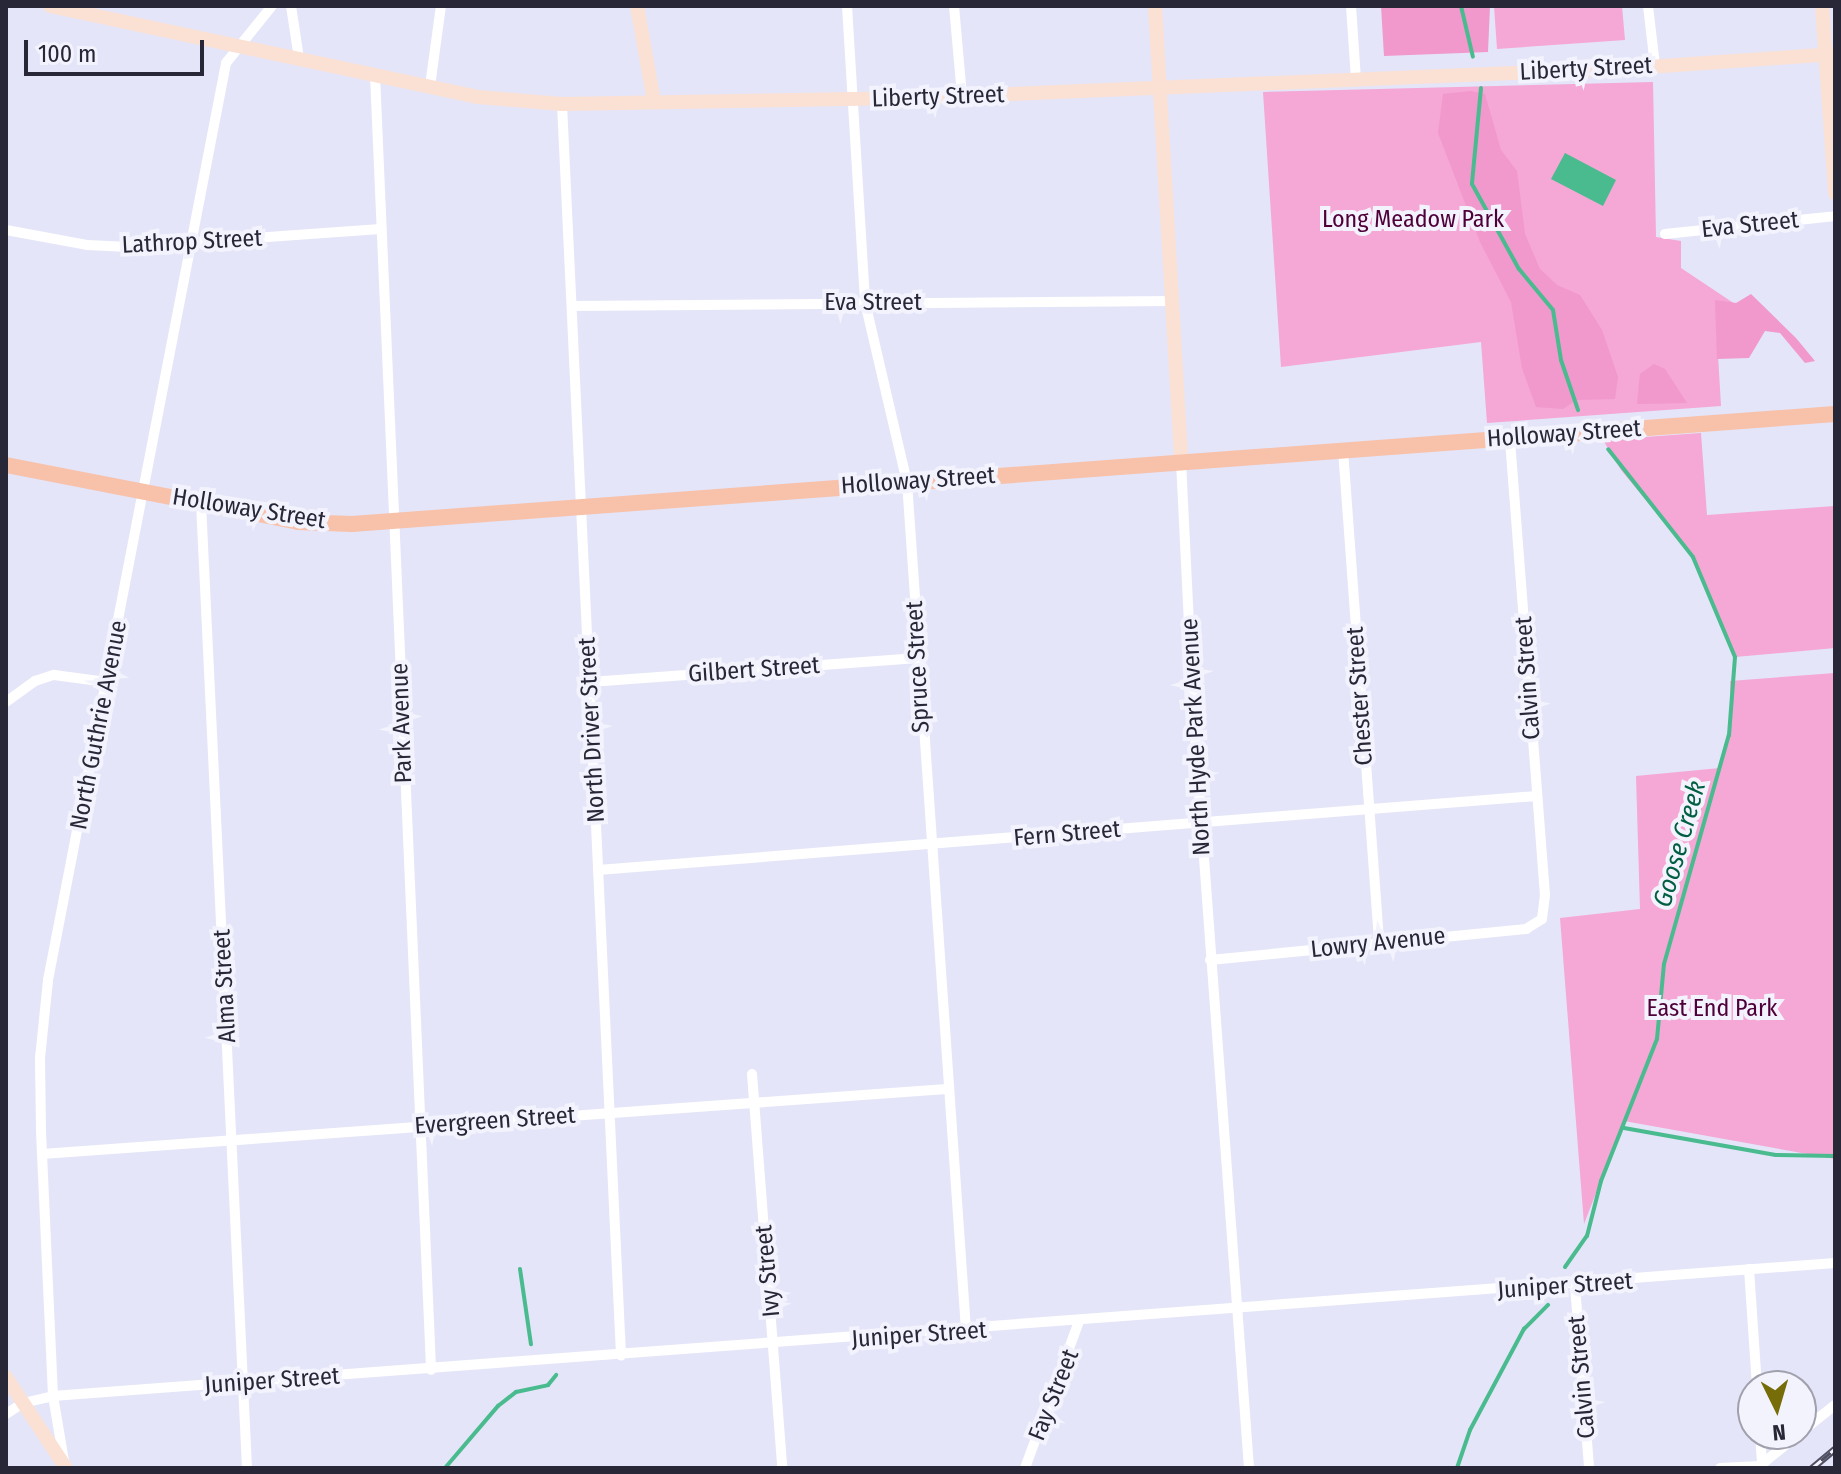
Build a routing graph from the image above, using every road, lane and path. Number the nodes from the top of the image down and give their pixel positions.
1 (50, 6) edge
2 (272, 6) edge
3 (291, 6) edge
4 (441, 6) edge
5 (637, 6) edge
6 (847, 6) edge
7 (954, 6) edge
8 (1155, 6) edge
9 (1351, 6) edge
10 (1648, 6) edge
11 (1822, 6) edge
12 (238, 45) junction
13 (1830, 54) edge
14 (299, 58) junction
15 (1655, 66) junction
16 (375, 75) junction
17 (1356, 80) junction
18 (430, 86) junction
19 (1163, 88) junction
20 (962, 96) junction
21 (856, 100) junction
22 (654, 101) junction
23 (562, 104) junction
24 (1835, 194) edge
25 (1835, 216) edge
26 (380, 229) junction
27 (6, 230) edge
28 (1665, 234) dead end
29 (192, 243) junction
30 (1174, 301) junction
31 (865, 302) junction
32 (572, 306) junction
33 (1835, 414) edge
34 (1510, 438) junction
35 (1343, 450) junction
36 (1181, 461) junction
37 (6, 465) edge
38 (907, 482) junction
39 (146, 491) junction
40 (201, 503) junction
41 (581, 506) junction
42 (393, 520) junction
43 (918, 658) junction
44 (107, 682) junction
45 (590, 682) junction
46 (6, 702) edge
47 (1537, 796) junction
48 (1368, 811) junction
49 (1201, 824) junction
50 (930, 845) junction
51 (598, 870) junction
52 (1542, 919) joint
53 (1379, 942) junction
54 (1210, 960) junction
55 (752, 1074) dead end
56 (947, 1089) junction
57 (754, 1102) junction
58 (609, 1113) junction
59 (421, 1126) junction
60 (233, 1141) junction
61 (42, 1154) junction
62 (1835, 1263) edge
63 (1749, 1269) junction
64 (1575, 1285) junction
65 (1235, 1311) junction
66 (1079, 1321) junction
67 (966, 1331) junction
68 (774, 1346) junction
69 (621, 1356) junction
70 (431, 1370) junction
71 (1756, 1370) edge
72 (6, 1377) edge
73 (243, 1382) junction
74 (53, 1396) junction
75 (23, 1403) junction
76 (1835, 1405) edge
77 (6, 1414) edge
78 (1817, 1419) edge
79 (1779, 1450) edge
80 (1760, 1466) edge
81 (65, 1467) edge
82 (247, 1468) edge
83 (782, 1468) edge
84 (1025, 1468) edge
85 (1249, 1468) edge
86 (1589, 1468) edge
87 (1720, 1468) edge

1 - 12 street, Liberty Street
2 - 12 street, North Guthrie Avenue
3 - 14 street
4 - 18 street
5 - 22 street
6 - 21 street, Spruce Street
7 - 20 street
8 - 19 street, North Hyde Park Avenue
9 - 17 street
10 - 15 street
11 - 13 street
12 - 14 street, Liberty Street
12 - 29 street, North Guthrie Avenue
13 - 15 street, Liberty Street
13 - 24 street
14 - 16 street, Liberty Street
15 - 17 street, Liberty Street
16 - 18 street, Liberty Street
16 - 26 street, Park Avenue
17 - 19 street, Liberty Street
18 - 23 street, Liberty Street
19 - 20 street, Liberty Street
19 - 30 street, North Hyde Park Avenue
20 - 21 street, Liberty Street
21 - 22 street, Liberty Street
21 - 31 street, Spruce Street
22 - 23 street, Liberty Street
23 - 32 street, North Driver Street
25 - 28 street, Eva Street
26 - 29 street, Lathrop Street
26 - 42 street, Park Avenue
27 - 29 street, Lathrop Street
29 - 39 street, North Guthrie Avenue
30 - 31 street, Eva Street
30 - 36 street, North Hyde Park Avenue
31 - 32 street, Eva Street
31 - 38 street, Spruce Street
32 - 41 street, North Driver Street
33 - 34 main road, Holloway Street
34 - 35 main road, Holloway Street
34 - 47 street, Calvin Street
35 - 36 main road, Holloway Street
35 - 48 street, Chester Street
36 - 38 main road, Holloway Street
36 - 49 street, North Hyde Park Avenue
37 - 39 main road, Holloway Street
38 - 41 main road, Holloway Street
38 - 43 street, Spruce Street
39 - 40 main road, Holloway Street
39 - 44 street, North Guthrie Avenue
40 - 42 main road, Holloway Street
40 - 60 street, Alma Street
41 - 42 main road, Holloway Street
41 - 45 street, North Driver Street
42 - 59 street, Park Avenue
43 - 45 street, Gilbert Street
43 - 50 street, Spruce Street
44 - 46 street
44 - 61 street, North Guthrie Avenue
45 - 51 street, North Driver Street
47 - 48 street, Fern Street
47 - 52 street, Calvin Street
48 - 49 street, Fern Street
48 - 53 street, Chester Street
49 - 50 street, Fern Street
49 - 54 street, North Hyde Park Avenue
50 - 51 street, Fern Street
50 - 56 street, Spruce Street
51 - 58 street, North Driver Street
52 - 53 street, Lowry Avenue
53 - 54 street, Lowry Avenue
54 - 65 street, North Hyde Park Avenue
55 - 57 street, Ivy Street
56 - 57 street, Evergreen Street
56 - 67 street, Spruce Street
57 - 58 street, Evergreen Street
57 - 68 street, Ivy Street
58 - 59 street, Evergreen Street
58 - 69 street, North Driver Street
59 - 60 street, Evergreen Street
59 - 70 street, Park Avenue
60 - 61 street, Evergreen Street
60 - 73 street, Alma Street
61 - 74 street, North Guthrie Avenue
62 - 63 street, Juniper Street
63 - 64 street, Juniper Street
63 - 71 street
64 - 65 street, Juniper Street
64 - 86 street, Calvin Street
65 - 66 street, Juniper Street
65 - 85 street, North Hyde Park Avenue
66 - 67 street, Juniper Street
66 - 84 street, Fay Street
67 - 68 street, Juniper Street
68 - 69 street, Juniper Street
68 - 83 street, Ivy Street
69 - 70 street, Juniper Street
70 - 73 street, Juniper Street
72 - 75 street
73 - 74 street, Juniper Street
73 - 82 street, Alma Street
74 - 75 street, Juniper Street
74 - 81 street, North Guthrie Avenue
75 - 77 street, Juniper Street
75 - 81 street
76 - 78 street
79 - 80 street
80 - 87 street

